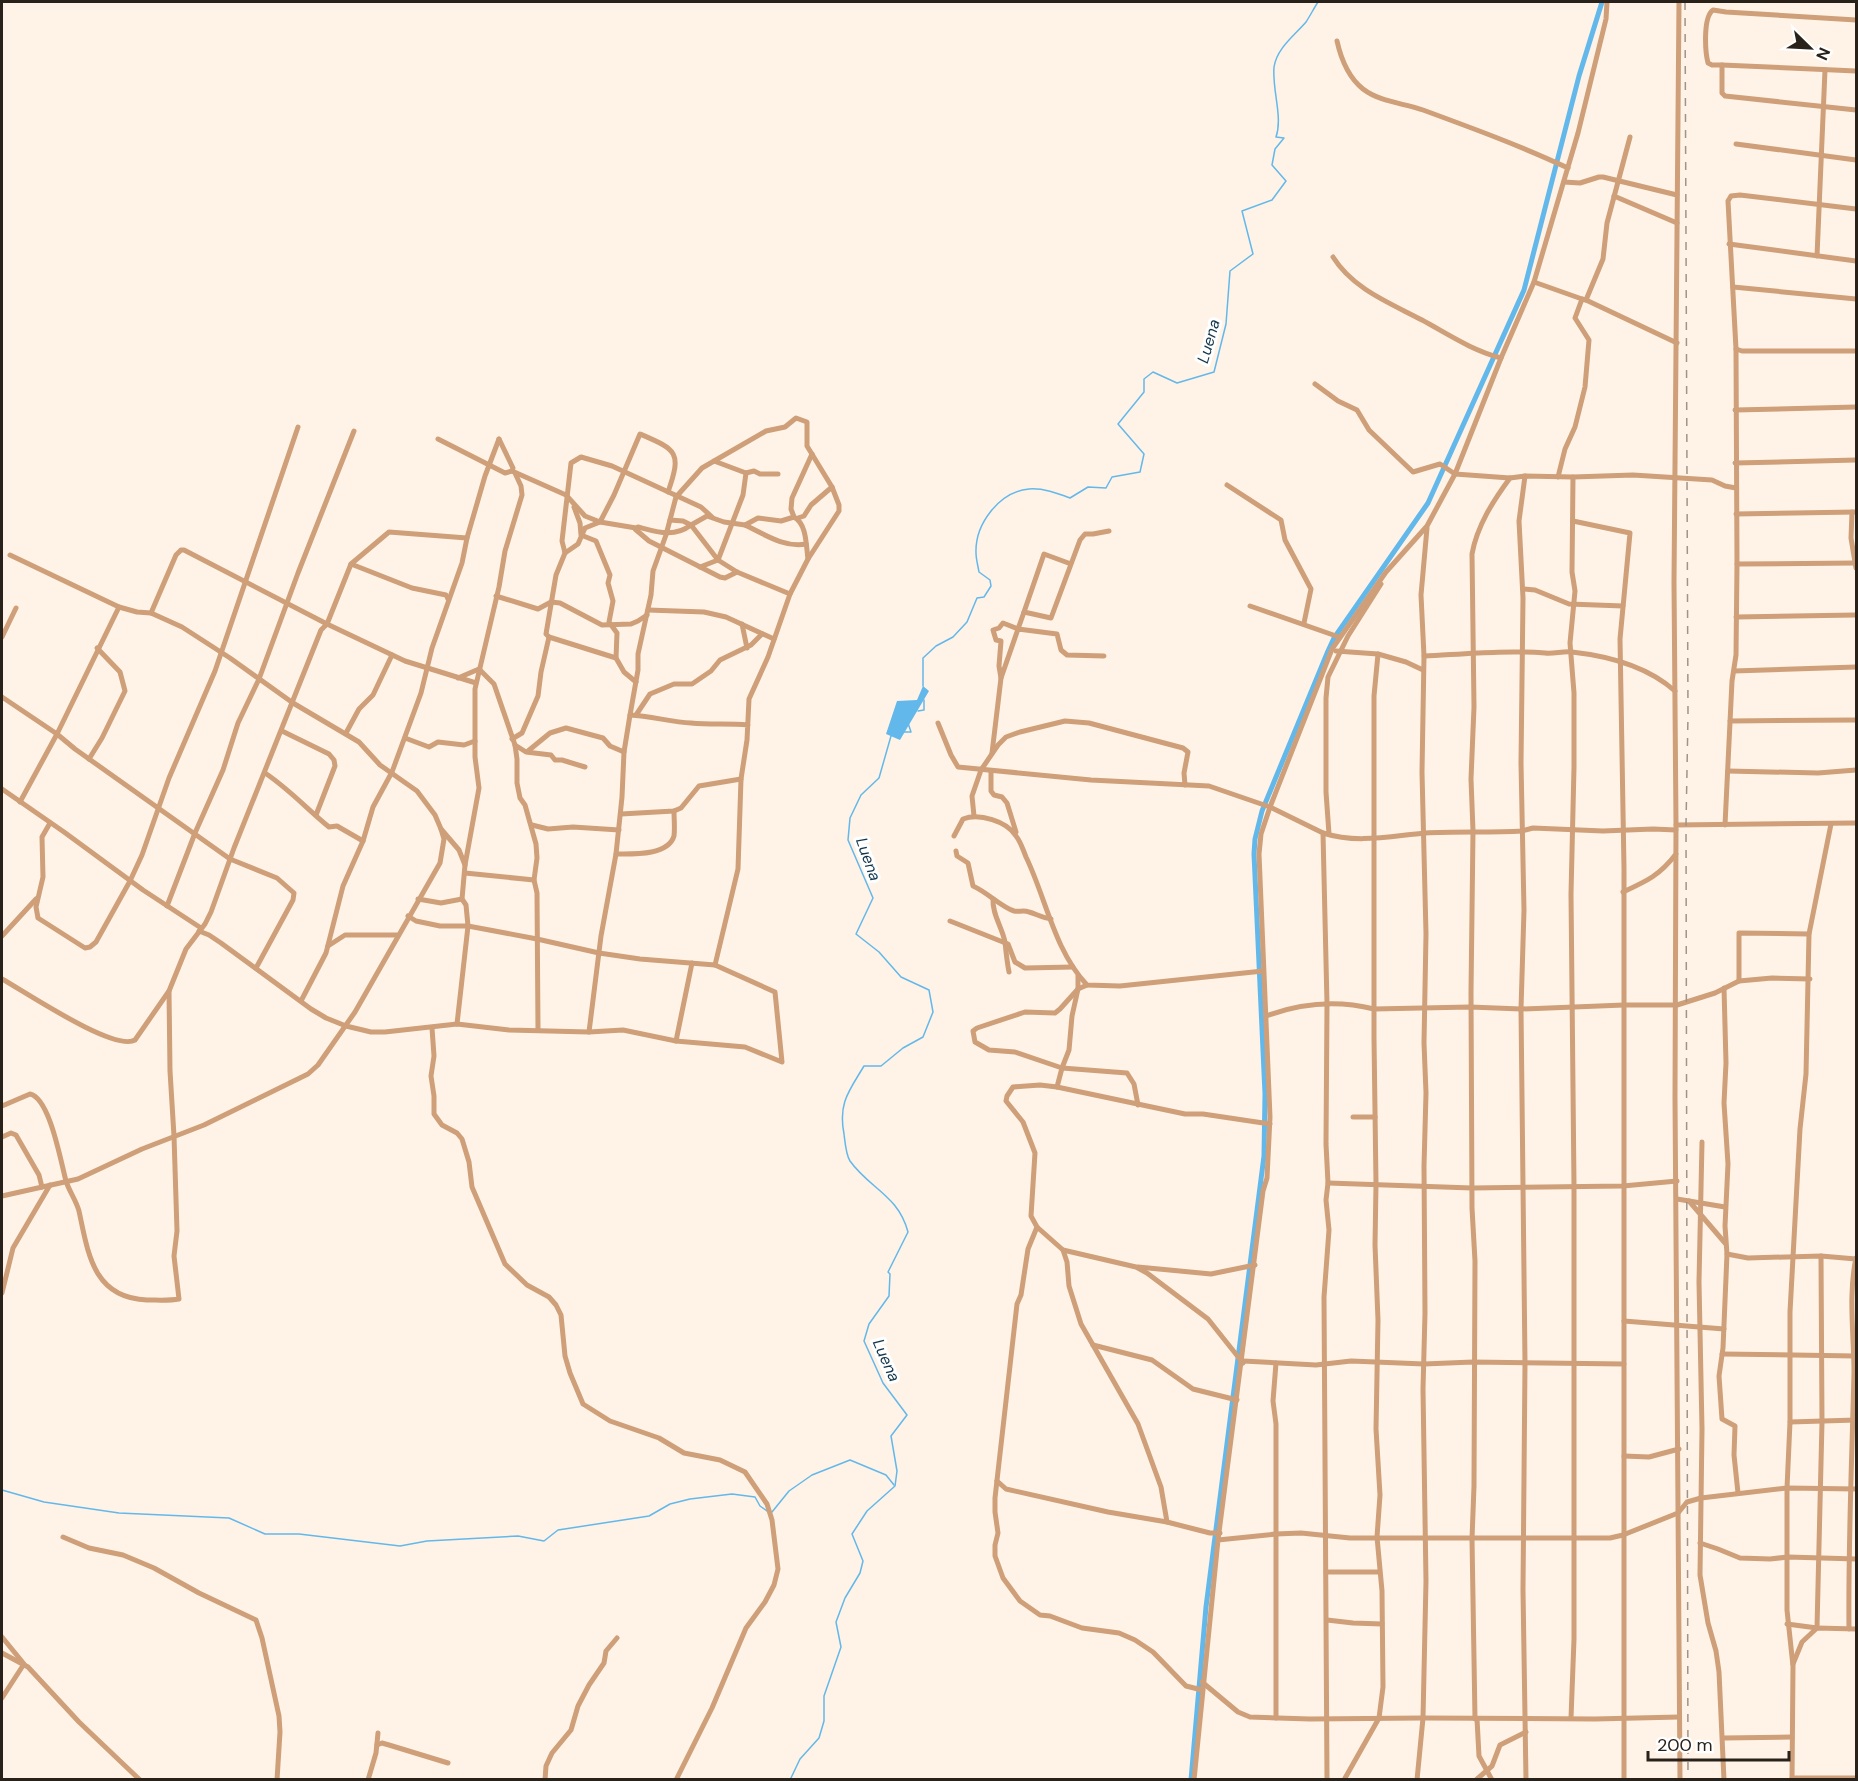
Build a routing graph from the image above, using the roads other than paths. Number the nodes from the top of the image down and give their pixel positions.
1 (1607, 2) edge
2 (1679, 2) edge
3 (1857, 20) edge
4 (1337, 41) dead end
5 (1722, 65) junction
6 (1825, 70) junction
7 (1857, 71) edge
8 (1823, 105) junction
9 (1857, 110) edge
10 (1630, 137) dead end
11 (1736, 144) dead end
12 (1821, 156) junction
13 (1857, 160) edge
14 (1568, 168) junction
15 (1619, 181) junction
16 (1564, 182) junction
17 (1677, 195) junction
18 (1614, 196) junction
19 (1819, 203) junction
20 (1857, 209) edge
21 (1677, 223) junction
22 (1729, 244) junction
23 (1817, 256) junction
24 (1333, 257) dead end
25 (1857, 261) edge
26 (1534, 282) junction
27 (1733, 286) junction
28 (1584, 299) junction
29 (1857, 299) edge
30 (1677, 343) junction
31 (1736, 349) junction
32 (1857, 351) edge
33 (1501, 358) junction
34 (1315, 384) dead end
35 (1857, 406) edge
36 (1735, 410) junction
37 (298, 427) dead end
38 (354, 431) dead end
39 (438, 439) dead end
40 (812, 454) junction
41 (1857, 460) edge
42 (714, 461) junction
43 (1735, 463) junction
44 (489, 465) junction
45 (624, 471) junction
46 (513, 472) junction
47 (746, 473) junction
48 (778, 474) dead end
49 (1455, 474) junction
50 (1525, 476) junction
51 (1558, 477) junction
52 (1573, 477) junction
53 (1509, 478) junction
54 (1676, 478) junction
55 (1227, 485) dead end
56 (832, 487) junction
57 (1736, 488) junction
58 (668, 492) junction
59 (566, 495) junction
60 (676, 497) junction
61 (574, 506) junction
62 (1854, 512) edge
63 (1736, 514) junction
64 (712, 517) junction
65 (796, 518) junction
66 (670, 520) junction
67 (1573, 521) junction
68 (600, 522) junction
69 (732, 522) junction
70 (691, 525) junction
71 (745, 525) junction
72 (1427, 526) junction
73 (634, 528) junction
74 (1109, 531) dead end
75 (581, 535) junction
76 (666, 535) junction
77 (467, 538) junction
78 (806, 544) junction
79 (661, 548) junction
80 (565, 553) junction
81 (10, 555) dead end
82 (808, 559) junction
83 (718, 561) junction
84 (351, 564) junction
85 (1071, 564) junction
86 (1737, 564) junction
87 (1856, 565) edge
88 (700, 567) junction
89 (1386, 572) junction
90 (736, 573) junction
91 (246, 582) junction
92 (1523, 589) junction
93 (790, 594) junction
94 (496, 596) junction
95 (448, 599) junction
96 (551, 602) junction
97 (287, 604) junction
98 (1575, 605) junction
99 (1250, 606) dead end
100 (1623, 606) junction
101 (119, 607) junction
102 (16, 608) dead end
103 (1024, 612) junction
104 (151, 613) junction
105 (647, 613) junction
106 (1857, 615) edge
107 (1736, 617) junction
108 (1304, 623) junction
109 (327, 624) junction
110 (610, 624) junction
111 (742, 624) junction
112 (1018, 629) junction
113 (762, 634) junction
114 (2, 637) edge
115 (549, 637) junction
116 (1339, 637) junction
117 (774, 639) junction
118 (97, 648) junction
119 (747, 648) junction
120 (1332, 649) junction
121 (1523, 651) junction
122 (1570, 651) junction
123 (221, 652) junction
124 (1339, 652) junction
125 (1473, 653) junction
126 (1378, 654) junction
127 (392, 655) junction
128 (1104, 656) dead end
129 (1424, 656) junction
130 (616, 658) junction
131 (1620, 662) junction
132 (1857, 667) edge
133 (427, 669) junction
134 (479, 669) junction
135 (1423, 670) junction
136 (1734, 671) junction
137 (458, 678) junction
138 (1001, 678) junction
139 (259, 679) junction
140 (636, 681) junction
141 (476, 683) junction
142 (1675, 691) junction
143 (2, 697) edge
144 (293, 703) junction
145 (633, 715) junction
146 (1857, 720) edge
147 (1730, 721) junction
148 (939, 723) dead end
149 (748, 725) junction
150 (282, 731) junction
151 (346, 733) junction
152 (57, 734) junction
153 (405, 738) junction
154 (475, 741) junction
155 (513, 742) junction
156 (527, 752) junction
157 (624, 752) junction
158 (991, 756) junction
159 (89, 759) junction
160 (517, 759) junction
161 (585, 767) dead end
162 (981, 770) junction
163 (1857, 770) edge
164 (991, 771) junction
165 (1728, 771) junction
166 (392, 772) junction
167 (265, 773) junction
168 (741, 779) junction
169 (1185, 785) junction
170 (2, 789) edge
171 (20, 802) junction
172 (1269, 807) junction
173 (159, 809) junction
174 (674, 811) junction
175 (621, 814) junction
176 (316, 815) junction
177 (974, 816) junction
178 (50, 823) junction
179 (1857, 823) edge
180 (1831, 824) junction
181 (532, 825) junction
182 (1725, 825) junction
183 (1676, 827) junction
184 (441, 829) junction
185 (1573, 829) junction
186 (619, 830) junction
187 (1623, 830) junction
188 (1473, 831) junction
189 (1522, 831) junction
190 (195, 833) junction
191 (1423, 833) junction
192 (1326, 834) junction
193 (954, 836) dead end
194 (1017, 837) junction
195 (1374, 838) junction
196 (363, 841) junction
197 (956, 850) dead end
198 (616, 854) junction
199 (1676, 854) junction
200 (230, 860) junction
201 (465, 865) junction
202 (465, 873) junction
203 (534, 880) junction
204 (130, 881) junction
205 (1623, 892) junction
206 (37, 898) junction
207 (418, 899) junction
208 (462, 899) junction
209 (993, 899) junction
210 (167, 906) junction
211 (408, 916) junction
212 (1051, 920) junction
213 (416, 921) junction
214 (950, 921) dead end
215 (334, 923) junction
216 (404, 924) junction
217 (468, 926) junction
218 (202, 928) junction
219 (209, 934) junction
220 (1809, 934) junction
221 (345, 935) junction
222 (2, 936) edge
223 (397, 936) junction
224 (537, 939) junction
225 (1005, 943) junction
226 (328, 946) junction
227 (598, 953) junction
228 (692, 963) junction
229 (715, 965) junction
230 (1073, 967) junction
231 (256, 968) junction
232 (1009, 972) dead end
233 (1263, 972) junction
234 (1078, 976) junction
235 (2, 979) edge
236 (1810, 979) junction
237 (1739, 981) junction
238 (1087, 985) junction
239 (1078, 988) junction
240 (1724, 988) junction
241 (169, 992) junction
242 (302, 1002) junction
243 (1327, 1004) junction
244 (1624, 1005) junction
245 (1677, 1005) junction
246 (1472, 1007) junction
247 (1574, 1007) junction
248 (1424, 1008) junction
249 (1374, 1009) junction
250 (1521, 1009) junction
251 (1266, 1016) junction
252 (457, 1024) junction
253 (346, 1026) junction
254 (432, 1028) junction
255 (538, 1030) junction
256 (589, 1032) junction
257 (676, 1041) junction
258 (1062, 1068) junction
259 (1057, 1087) junction
260 (1138, 1105) junction
261 (2, 1106) edge
262 (1353, 1117) dead end
263 (1375, 1117) junction
264 (1270, 1124) junction
265 (174, 1136) junction
266 (2, 1137) edge
267 (1702, 1142) dead end
268 (1677, 1181) junction
269 (66, 1182) junction
270 (1328, 1183) junction
271 (1376, 1184) junction
272 (50, 1185) junction
273 (1424, 1185) junction
274 (1574, 1185) junction
275 (1524, 1186) junction
276 (1623, 1186) junction
277 (42, 1187) junction
278 (1473, 1188) junction
279 (33, 1190) junction
280 (2, 1196) edge
281 (43, 1197) junction
282 (1677, 1199) junction
283 (1689, 1201) junction
284 (1701, 1204) junction
285 (1725, 1207) junction
286 (1701, 1215) junction
287 (1037, 1227) junction
288 (1725, 1243) junction
289 (1063, 1250) junction
290 (1727, 1254) junction
291 (1821, 1256) junction
292 (1793, 1257) junction
293 (1856, 1259) edge
294 (1255, 1264) junction
295 (1137, 1267) junction
296 (2, 1293) edge
297 (1624, 1321) junction
298 (1677, 1325) junction
299 (1699, 1328) junction
300 (1724, 1329) junction
301 (1092, 1345) junction
302 (1722, 1354) junction
303 (1791, 1355) junction
304 (1821, 1355) junction
305 (1855, 1356) edge
306 (1378, 1361) junction
307 (1243, 1362) junction
308 (1473, 1362) junction
309 (1525, 1363) junction
310 (1276, 1364) junction
311 (1325, 1364) junction
312 (1424, 1364) junction
313 (1574, 1364) junction
314 (1624, 1364) junction
315 (1237, 1400) junction
316 (1855, 1420) edge
317 (1790, 1422) junction
318 (1822, 1422) junction
319 (1679, 1449) junction
320 (1623, 1456) junction
321 (997, 1481) junction
322 (1786, 1488) junction
323 (1819, 1488) junction
324 (1853, 1489) edge
325 (1738, 1493) junction
326 (1701, 1498) junction
327 (1678, 1513) junction
328 (1167, 1522) junction
329 (1220, 1533) junction
330 (1276, 1534) junction
331 (1325, 1534) junction
332 (1623, 1535) junction
333 (63, 1537) dead end
334 (1426, 1537) junction
335 (1377, 1538) junction
336 (1472, 1539) junction
337 (1525, 1539) junction
338 (1574, 1539) junction
339 (1218, 1540) junction
340 (1700, 1543) junction
341 (1788, 1557) junction
342 (1818, 1557) junction
343 (1849, 1559) junction
344 (1857, 1559) edge
345 (1326, 1572) junction
346 (1379, 1572) junction
347 (1326, 1620) junction
348 (1382, 1624) junction
349 (1787, 1624) junction
350 (1817, 1628) junction
351 (1849, 1629) junction
352 (1857, 1629) edge
353 (2, 1637) edge
354 (617, 1638) dead end
355 (2, 1653) edge
356 (24, 1664) junction
357 (1793, 1666) junction
358 (1202, 1682) junction
359 (1202, 1690) junction
360 (2, 1698) edge
361 (1679, 1717) junction
362 (1276, 1718) junction
363 (1379, 1718) junction
364 (1423, 1718) junction
365 (1571, 1718) junction
366 (1327, 1719) junction
367 (1476, 1719) junction
368 (1526, 1719) junction
369 (1623, 1719) junction
370 (1526, 1732) junction
371 (378, 1733) dead end
372 (1792, 1737) junction
373 (1723, 1738) junction
374 (377, 1745) junction
375 (448, 1763) dead end
376 (1487, 1770) junction
377 (1857, 1778) edge
378 (140, 1779) edge
379 (277, 1779) edge
380 (368, 1779) edge
381 (545, 1779) edge
382 (676, 1779) edge
383 (1194, 1779) edge
384 (1327, 1779) edge
385 (1344, 1779) edge
386 (1417, 1779) edge
387 (1476, 1779) edge
388 (1492, 1779) edge
389 (1526, 1779) edge
390 (1624, 1779) edge
391 (1680, 1779) edge
392 (1724, 1779) edge
393 (1792, 1779) edge

1 - 14 street
2 - 17 street
3 - 5 street
4 - 14 street
5 - 6 street
5 - 8 street
6 - 7 street
6 - 8 street
8 - 9 street
8 - 12 street
10 - 15 street
11 - 12 street
12 - 13 street
12 - 19 street
14 - 16 street
15 - 16 street
15 - 17 street
15 - 18 street
16 - 26 street
17 - 21 street
18 - 21 street
18 - 28 street
19 - 20 street
19 - 22 street
19 - 23 street
21 - 30 street
22 - 23 street
22 - 27 street
23 - 25 street
24 - 33 street
26 - 28 street
26 - 33 street
27 - 29 street
27 - 31 street
28 - 30 street
28 - 51 street
30 - 54 street
31 - 32 street
31 - 36 street
33 - 49 street
34 - 49 street
35 - 36 street
36 - 43 street
37 - 91 street
38 - 97 street
39 - 44 street
40 - 42 street
40 - 56 street
40 - 65 street
41 - 43 street
42 - 47 street
42 - 60 street
43 - 57 street
44 - 46 street
44 - 46 street
44 - 77 street
45 - 58 street
45 - 58 street
45 - 59 street
45 - 68 street
46 - 59 street
46 - 94 street
47 - 48 street
47 - 69 street
49 - 53 street
49 - 72 street
50 - 51 street
50 - 53 street
50 - 92 street
51 - 52 street
52 - 54 street
52 - 67 street
53 - 125 street
54 - 57 street
54 - 142 street
55 - 108 street
56 - 65 street
56 - 82 street
57 - 63 street
58 - 60 street
59 - 61 street
59 - 80 street
60 - 64 street
60 - 66 street
61 - 68 street
61 - 75 street
62 - 63 street
62 - 87 street
63 - 86 street
64 - 69 street
64 - 70 street
65 - 71 street
65 - 78 street
66 - 70 street
66 - 76 street
67 - 98 street
67 - 100 street
68 - 73 street
68 - 75 street
69 - 71 street
69 - 83 street
70 - 76 street
70 - 83 street
71 - 78 street
72 - 89 street
72 - 129 street
73 - 76 street
73 - 79 street
74 - 85 street
75 - 80 street
75 - 110 street
76 - 79 street
77 - 84 street
77 - 95 street
78 - 82 street
79 - 88 street
79 - 105 street
80 - 96 street
81 - 101 street
82 - 93 street
83 - 88 street
83 - 90 street
84 - 95 street
84 - 109 street
85 - 103 street
85 - 103 street
86 - 87 street
86 - 107 street
88 - 90 street
89 - 116 street
89 - 124 street
90 - 93 street
91 - 97 street
91 - 104 street
91 - 123 street
92 - 98 street
92 - 121 street
93 - 117 street
94 - 96 street
94 - 134 street
95 - 133 street
96 - 110 street
96 - 115 street
97 - 109 street
97 - 139 street
98 - 100 street
98 - 122 street
99 - 108 street
100 - 131 street
101 - 104 street
101 - 118 street
102 - 114 street
103 - 112 street
104 - 123 street
105 - 110 street
105 - 111 street
105 - 140 street
106 - 107 street
107 - 136 street
108 - 116 street
109 - 127 street
109 - 144 street
110 - 130 street
111 - 113 street
111 - 119 street
112 - 128 street
112 - 138 street
112 - 138 street
113 - 117 street
113 - 119 street
115 - 130 street
115 - 155 street
116 - 120 street
117 - 149 street
118 - 152 street
118 - 159 street
119 - 145 street
120 - 124 street
120 - 172 street
121 - 122 street
121 - 125 street
121 - 189 street
122 - 131 street
122 - 185 street
123 - 139 street
123 - 173 street
124 - 126 street
124 - 192 street
125 - 129 street
125 - 188 street
126 - 135 street
126 - 195 street
127 - 133 street
127 - 151 street
129 - 135 street
130 - 140 street
131 - 142 street
131 - 187 street
132 - 136 street
133 - 137 street
133 - 153 street
134 - 137 street
134 - 141 street
134 - 155 street
135 - 191 street
136 - 147 street
137 - 141 street
138 - 158 street
139 - 144 street
139 - 190 street
140 - 145 street
141 - 154 street
142 - 183 street
143 - 152 street
144 - 150 street
144 - 151 street
145 - 149 street
145 - 157 street
146 - 147 street
147 - 165 street
148 - 162 street
149 - 168 street
150 - 167 street
150 - 176 street
151 - 166 street
152 - 159 street
152 - 171 street
153 - 154 street
153 - 166 street
154 - 201 street
155 - 156 street
155 - 160 street
156 - 157 street
156 - 160 street
156 - 161 street
157 - 175 street
158 - 162 street
158 - 169 street
159 - 173 street
160 - 181 street
162 - 164 street
162 - 177 street
163 - 165 street
164 - 169 street
164 - 194 street
165 - 182 street
166 - 184 street
166 - 196 street
167 - 176 street
167 - 200 street
168 - 174 street
168 - 229 street
169 - 172 street
170 - 171 street
171 - 178 street
172 - 192 street
172 - 233 street
173 - 190 street
173 - 204 street
174 - 175 street
174 - 198 street
175 - 186 street
176 - 196 street
177 - 193 street
177 - 194 street
178 - 204 street
178 - 206 street
179 - 180 street
180 - 182 street
180 - 220 street
181 - 186 street
181 - 203 street
182 - 183 street
183 - 187 street
183 - 199 street
184 - 201 street
184 - 207 street
185 - 187 street
185 - 189 street
185 - 247 street
186 - 198 street
187 - 205 street
188 - 189 street
188 - 191 street
188 - 246 street
189 - 250 street
190 - 200 street
190 - 210 street
191 - 195 street
191 - 248 street
192 - 195 street
192 - 243 street
194 - 212 street
195 - 249 street
196 - 215 street
197 - 209 street
198 - 227 street
199 - 205 street
199 - 245 street
200 - 218 street
200 - 231 street
201 - 202 street
202 - 203 street
202 - 208 street
203 - 224 street
204 - 206 street
204 - 210 street
205 - 244 street
206 - 222 street
207 - 208 street
207 - 211 street
208 - 217 street
209 - 212 street
209 - 225 street
210 - 218 street
211 - 213 street
211 - 216 street
212 - 230 street
213 - 216 street
213 - 217 street
214 - 225 street
215 - 221 street
215 - 226 street
216 - 223 street
217 - 224 street
217 - 252 street
218 - 219 street
218 - 219 street
218 - 241 street
219 - 231 street
220 - 236 street
220 - 237 street
221 - 223 street
221 - 226 street
223 - 253 street
224 - 227 street
224 - 255 street
225 - 230 street
225 - 232 street
226 - 242 street
227 - 228 street
227 - 256 street
228 - 229 street
228 - 257 street
229 - 257 street
230 - 234 street
231 - 242 street
233 - 238 street
233 - 251 street
234 - 238 street
234 - 239 street
235 - 241 street
236 - 237 street
236 - 292 street
237 - 240 street
238 - 239 street
239 - 258 street
239 - 258 street
240 - 245 street
240 - 285 street
241 - 265 street
242 - 253 street
243 - 249 street
243 - 251 street
243 - 270 street
244 - 245 street
244 - 247 street
244 - 276 street
245 - 268 street
246 - 248 street
246 - 250 street
246 - 278 street
247 - 250 street
247 - 274 street
248 - 249 street
248 - 273 street
249 - 263 street
250 - 275 street
251 - 264 street
252 - 254 street
252 - 255 street
253 - 254 street
253 - 265 street
254 - 382 street
255 - 256 street
256 - 257 street
258 - 259 street
258 - 260 street
259 - 260 street
259 - 287 street
260 - 264 street
261 - 269 street
262 - 263 street
263 - 271 street
264 - 294 street
265 - 269 street
265 - 269 street
266 - 277 street
267 - 284 street
268 - 276 street
268 - 282 street
269 - 272 street
270 - 271 street
270 - 311 street
271 - 273 street
271 - 306 street
272 - 277 street
272 - 281 street
273 - 278 street
273 - 312 street
274 - 275 street
274 - 276 street
274 - 313 street
275 - 278 street
275 - 309 street
276 - 297 street
277 - 279 street
278 - 308 street
279 - 280 street
279 - 281 street
281 - 296 street
282 - 283 street
282 - 298 street
283 - 284 street
283 - 286 street
284 - 285 street
284 - 286 street
285 - 288 street
286 - 288 street
286 - 299 street
287 - 289 street
287 - 321 street
288 - 290 street
289 - 295 street
289 - 301 street
290 - 292 street
290 - 300 street
291 - 292 street
291 - 293 street
291 - 304 street
292 - 303 street
293 - 305 street
294 - 295 street
294 - 307 street
295 - 307 street
297 - 298 street
297 - 314 street
298 - 299 street
298 - 319 street
299 - 300 street
299 - 326 street
300 - 302 street
301 - 315 street
301 - 328 street
302 - 303 street
302 - 325 street
303 - 304 street
303 - 317 street
304 - 305 street
304 - 318 street
305 - 316 street
306 - 311 street
306 - 312 street
306 - 335 street
307 - 310 street
307 - 315 street
308 - 309 street
308 - 312 street
308 - 336 street
309 - 313 street
309 - 337 street
310 - 311 street
310 - 330 street
311 - 331 street
312 - 334 street
313 - 314 street
313 - 338 street
314 - 320 street
315 - 329 street
316 - 318 street
316 - 324 street
317 - 318 street
317 - 322 street
318 - 323 street
319 - 320 street
319 - 327 street
320 - 332 street
321 - 328 street
321 - 359 street
322 - 323 street
322 - 325 street
322 - 341 street
323 - 324 street
323 - 342 street
324 - 343 street
325 - 326 street
326 - 327 street
326 - 340 street
327 - 332 street
327 - 361 street
328 - 329 street
329 - 339 street
330 - 331 street
330 - 339 street
330 - 362 street
331 - 335 street
331 - 345 street
332 - 338 street
332 - 369 street
333 - 379 street
334 - 335 street
334 - 336 street
334 - 364 street
335 - 346 street
336 - 337 street
336 - 367 street
337 - 338 street
337 - 368 street
338 - 365 street
339 - 358 street
340 - 341 street
340 - 373 street
341 - 342 street
341 - 349 street
342 - 343 street
342 - 350 street
343 - 344 street
343 - 351 street
345 - 346 street
345 - 347 street
346 - 348 street
347 - 348 street
347 - 366 street
348 - 363 street
349 - 350 street
349 - 357 street
350 - 351 street
350 - 357 street
351 - 352 street
353 - 356 street
354 - 381 street
355 - 356 street
356 - 360 street
356 - 378 street
357 - 372 street
358 - 359 street
358 - 362 street
359 - 383 street
361 - 369 street
361 - 391 street
362 - 366 street
363 - 364 street
363 - 366 street
363 - 385 street
364 - 367 street
364 - 386 street
365 - 368 street
365 - 369 street
366 - 384 street
367 - 368 street
367 - 376 street
368 - 370 street
369 - 390 street
370 - 376 street
370 - 389 street
371 - 374 street
372 - 373 street
372 - 393 street
373 - 392 street
374 - 375 street
374 - 380 street
376 - 387 street
376 - 388 street
377 - 393 street

